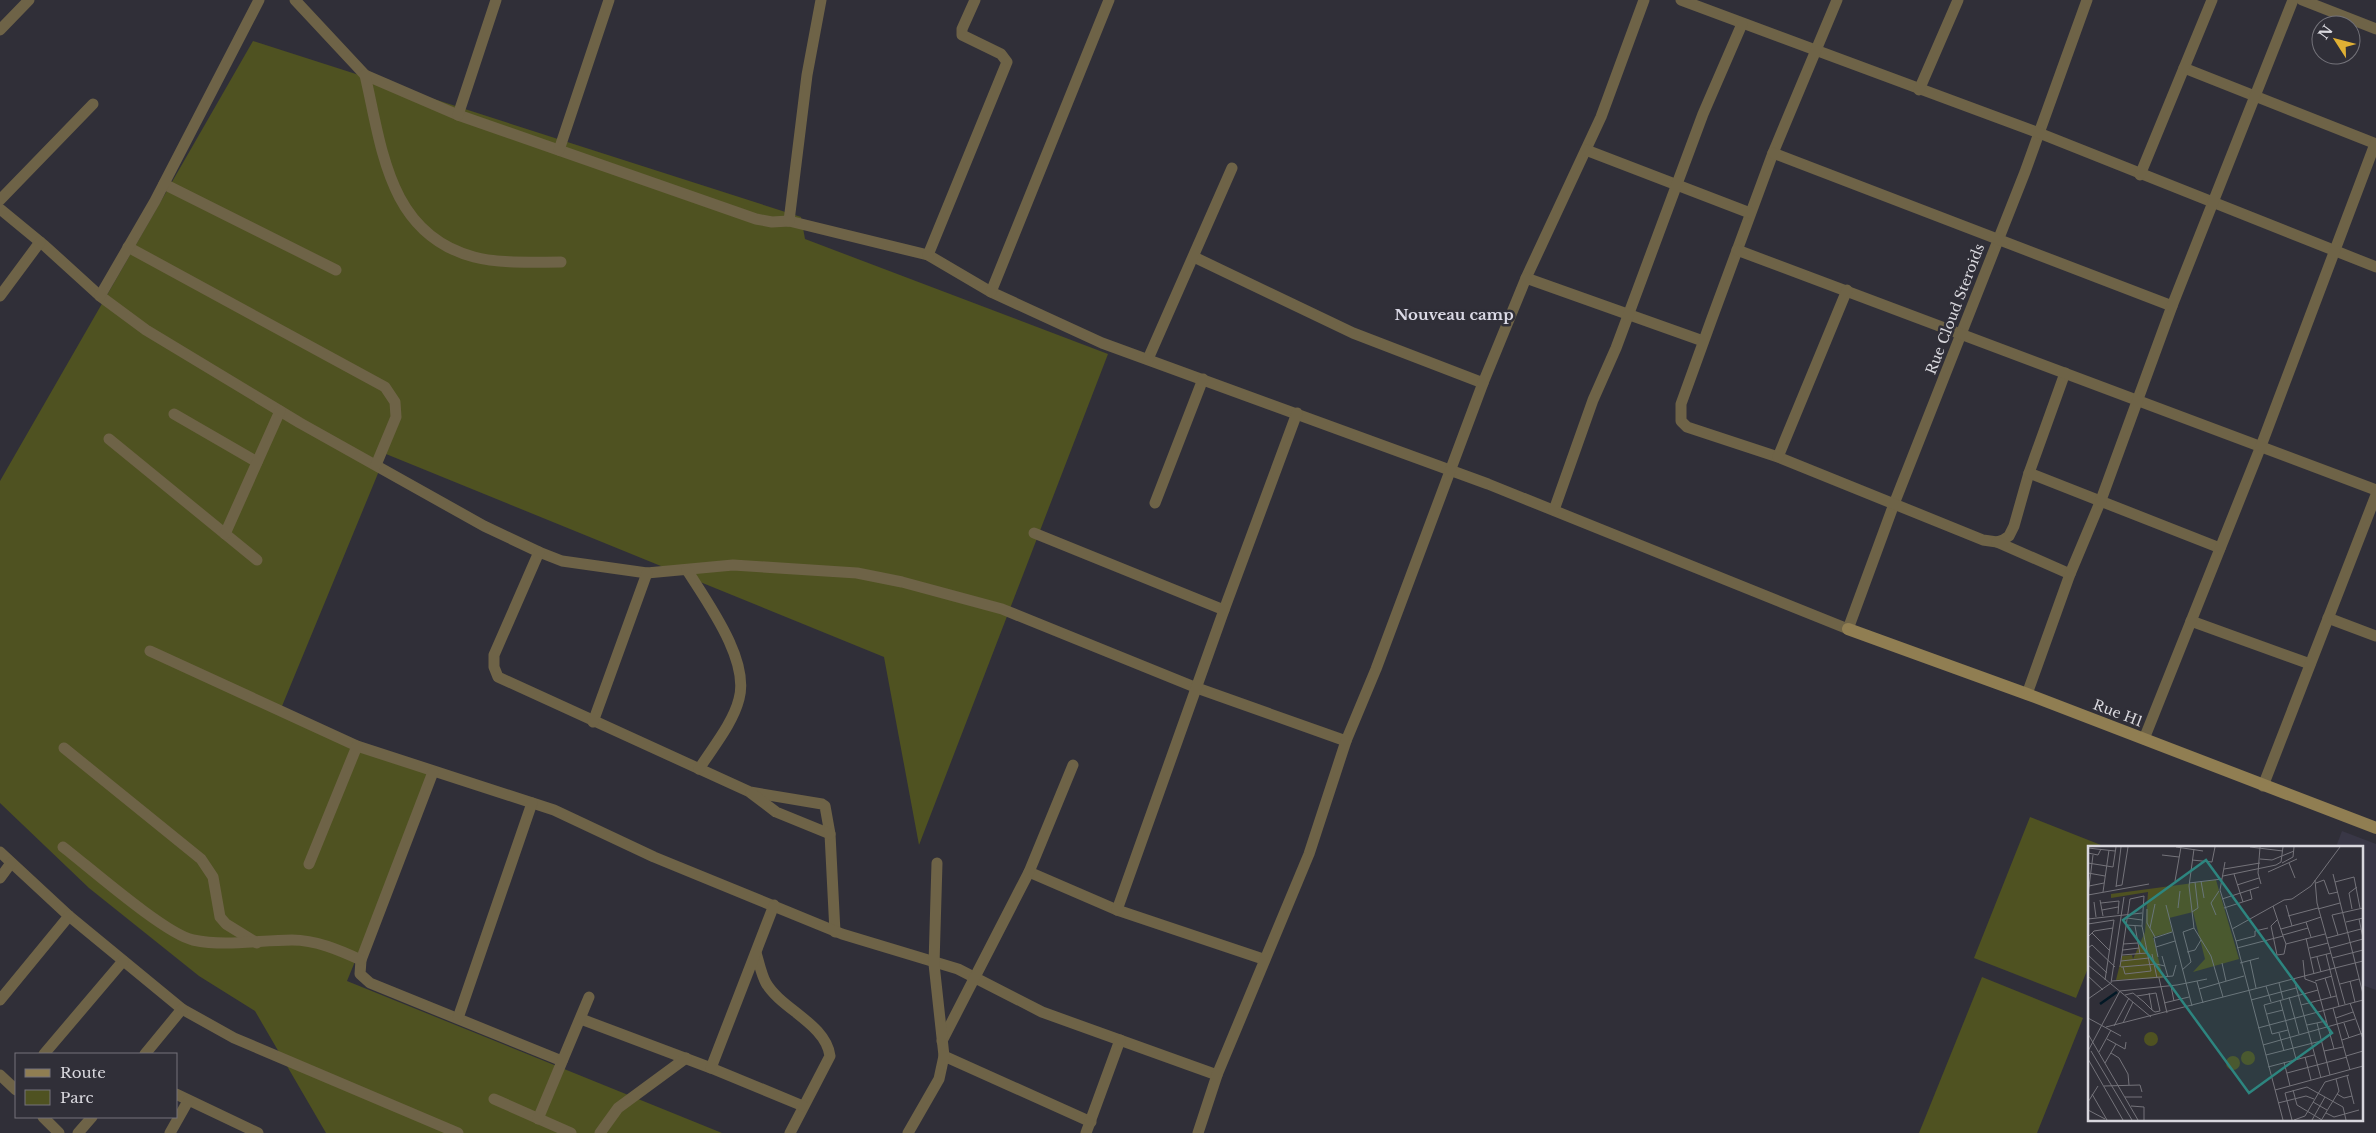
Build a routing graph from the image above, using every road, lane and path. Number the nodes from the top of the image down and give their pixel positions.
1 (29, 0) edge
2 (259, 0) edge
3 (295, 0) edge
4 (496, 0) edge
5 (609, 0) edge
6 (820, 0) edge
7 (975, 0) edge
8 (1110, 0) edge
9 (1644, 0) edge
10 (1681, 0) edge
11 (1837, 0) edge
12 (1958, 0) edge
13 (2087, 0) edge
14 (2212, 0) edge
15 (2293, 0) edge
16 (2302, 0) edge
17 (1742, 24) junction
18 (2376, 29) edge
19 (0, 30) edge
20 (1817, 51) junction
21 (2184, 68) junction
22 (365, 75) junction
23 (1919, 90) junction
24 (2256, 97) junction
25 (92, 104) dead end
26 (458, 115) junction
27 (2039, 133) junction
28 (2376, 144) edge
29 (559, 150) junction
30 (1586, 150) junction
31 (1773, 153) junction
32 (1232, 168) dead end
33 (2140, 175) junction
34 (164, 184) junction
35 (1675, 185) junction
36 (0, 200) edge
37 (2213, 203) junction
38 (0, 209) edge
39 (1750, 213) junction
40 (789, 221) junction
41 (1998, 241) junction
42 (40, 242) junction
43 (128, 247) junction
44 (1737, 250) junction
45 (2335, 251) junction
46 (928, 255) junction
47 (1194, 257) junction
48 (561, 262) dead end
49 (2376, 267) edge
50 (336, 270) dead end
51 (1526, 278) junction
52 (1847, 290) junction
53 (991, 292) junction
54 (0, 296) edge
55 (100, 296) junction
56 (2172, 306) junction
57 (1628, 314) junction
58 (1963, 333) junction
59 (1703, 341) junction
60 (1148, 359) junction
61 (2065, 373) junction
62 (1203, 379) junction
63 (1483, 383) junction
64 (2138, 400) junction
65 (280, 411) junction
66 (1297, 413) junction
67 (174, 414) dead end
68 (110, 438) dead end
69 (2261, 446) junction
70 (1778, 457) junction
71 (257, 462) junction
72 (376, 465) junction
73 (1451, 470) junction
74 (2029, 473) junction
75 (2376, 490) edge
76 (2376, 495) edge
77 (2101, 500) junction
78 (1155, 503) dead end
79 (1894, 504) junction
80 (1554, 510) junction
81 (1034, 533) dead end
82 (225, 534) junction
83 (1997, 542) junction
84 (2220, 548) junction
85 (538, 552) junction
86 (256, 560) dead end
87 (687, 570) junction
88 (647, 573) junction
89 (2070, 574) junction
90 (1224, 610) junction
91 (2328, 618) junction
92 (2191, 621) junction
93 (1848, 629) junction
94 (2376, 636) edge
95 (150, 651) dead end
96 (2310, 664) junction
97 (1197, 688) junction
98 (2027, 694) junction
99 (593, 722) junction
100 (2144, 739) junction
101 (1346, 741) junction
102 (357, 746) junction
103 (64, 748) dead end
104 (1073, 765) dead end
105 (699, 769) junction
106 (433, 772) junction
107 (2263, 786) junction
108 (750, 792) junction
109 (532, 803) junction
110 (2376, 828) edge
111 (830, 834) junction
112 (63, 847) dead end
113 (0, 852) edge
114 (12, 863) junction
115 (937, 863) dead end
116 (309, 864) dead end
117 (1029, 872) junction
118 (0, 878) edge
119 (774, 905) junction
120 (1117, 910) junction
121 (69, 916) junction
122 (835, 932) junction
123 (256, 943) junction
124 (756, 953) junction
125 (1263, 959) junction
126 (361, 960) junction
127 (123, 962) junction
128 (934, 964) junction
129 (973, 978) junction
130 (590, 997) dead end
131 (0, 1000) edge
132 (182, 1009) junction
133 (458, 1018) junction
134 (581, 1019) junction
135 (1120, 1040) junction
136 (942, 1041) junction
137 (45, 1053) edge
138 (146, 1053) edge
139 (944, 1056) junction
140 (686, 1058) junction
141 (562, 1061) junction
142 (712, 1068) junction
143 (0, 1075) edge
144 (1217, 1075) junction
145 (15, 1088) edge
146 (178, 1095) edge
147 (494, 1099) dead end
148 (188, 1101) junction
149 (803, 1106) junction
150 (44, 1118) edge
151 (91, 1118) edge
152 (538, 1119) junction
153 (1091, 1122) junction
154 (241, 1130) edge
155 (455, 1132) edge
156 (59, 1133) edge
157 (78, 1133) edge
158 (170, 1133) edge
159 (258, 1133) edge
160 (571, 1133) edge
161 (600, 1133) edge
162 (790, 1133) edge
163 (908, 1133) edge
164 (1086, 1133) edge
165 (1198, 1133) edge

1 - 19 street
2 - 34 street
3 - 22 street
4 - 26 street
5 - 29 street
6 - 40 street
7 - 46 street
8 - 53 street
9 - 30 street
10 - 17 street
11 - 20 street
12 - 23 street
13 - 27 street, Rue Cloud Steroids
14 - 21 street
15 - 24 street
16 - 18 street
17 - 20 street
17 - 35 street
20 - 23 street
20 - 31 street
21 - 24 street
21 - 33 street
22 - 26 street
22 - 48 street
23 - 27 street
24 - 28 street
24 - 37 street
25 - 36 street
26 - 29 street
27 - 33 street
27 - 41 street, Rue Cloud Steroids
28 - 45 street
29 - 40 street
30 - 35 street
30 - 51 street
31 - 39 street
31 - 41 street
32 - 47 street
33 - 37 street
34 - 43 street
34 - 50 street
35 - 39 street
35 - 57 street
37 - 45 street
37 - 56 street
38 - 42 street
39 - 44 street
40 - 46 street
41 - 56 street
41 - 58 street, Rue Cloud Steroids
42 - 54 street
42 - 55 street
43 - 55 street
43 - 72 street
44 - 52 street
44 - 59 street
45 - 49 street
45 - 69 street
46 - 53 street
47 - 60 street
47 - 63 street
51 - 57 street
51 - 63 street
52 - 58 street
52 - 70 street
53 - 60 street
55 - 65 street
56 - 64 street
57 - 59 street
57 - 80 street
58 - 61 street
58 - 79 street, Rue Cloud Steroids
59 - 70 street
60 - 62 street
61 - 64 street
61 - 74 street
62 - 66 street
62 - 78 street
63 - 73 street
64 - 69 street
64 - 77 street
65 - 71 street
65 - 72 street
66 - 73 street
66 - 90 street
67 - 71 street
68 - 82 street
69 - 75 street
69 - 84 street
70 - 79 street
71 - 82 street
72 - 85 street
73 - 80 street
73 - 101 street
74 - 77 street
74 - 83 street
76 - 91 street
77 - 84 street
77 - 89 street
79 - 83 street
79 - 93 street, Rue Cloud Steroids
80 - 93 street
81 - 90 street
82 - 86 street
83 - 89 street
84 - 92 street
85 - 88 street
85 - 99 street
87 - 88 street
87 - 97 street
87 - 105 street
88 - 99 street
89 - 98 street
90 - 97 street
91 - 94 street
91 - 96 street
92 - 96 street
92 - 100 street
93 - 98 street, Rue H1
95 - 102 street
96 - 107 street
97 - 101 street
97 - 120 street
98 - 100 street, Rue H1
99 - 105 street
100 - 107 street, Rue H1
101 - 125 street
102 - 106 street
102 - 116 street
103 - 123 street
104 - 117 street
105 - 108 street
106 - 109 street
106 - 126 street
107 - 110 street, Rue H1
108 - 111 street
108 - 111 street
109 - 119 street
109 - 133 street
111 - 122 street
112 - 123 street
113 - 114 street
114 - 118 street
114 - 121 street
115 - 128 street
117 - 120 street
117 - 129 street
119 - 122 street
119 - 124 street
120 - 125 street
121 - 127 street
121 - 131 street
122 - 128 street
123 - 126 street
124 - 142 street
124 - 149 street
125 - 144 street
126 - 133 street
127 - 132 street
127 - 137 street
128 - 129 street
128 - 136 street
129 - 135 street
129 - 136 street
130 - 134 street
132 - 138 street
132 - 155 street
133 - 141 street
134 - 140 street
134 - 141 street
135 - 144 street
135 - 153 street
136 - 139 street
139 - 153 street
139 - 163 street
140 - 142 street
140 - 161 street
141 - 152 street
142 - 149 street
143 - 145 street
144 - 165 street
146 - 148 street
147 - 152 street
148 - 154 street
148 - 158 street
149 - 162 street
150 - 156 street
151 - 157 street
152 - 160 street
153 - 164 street
154 - 159 street

